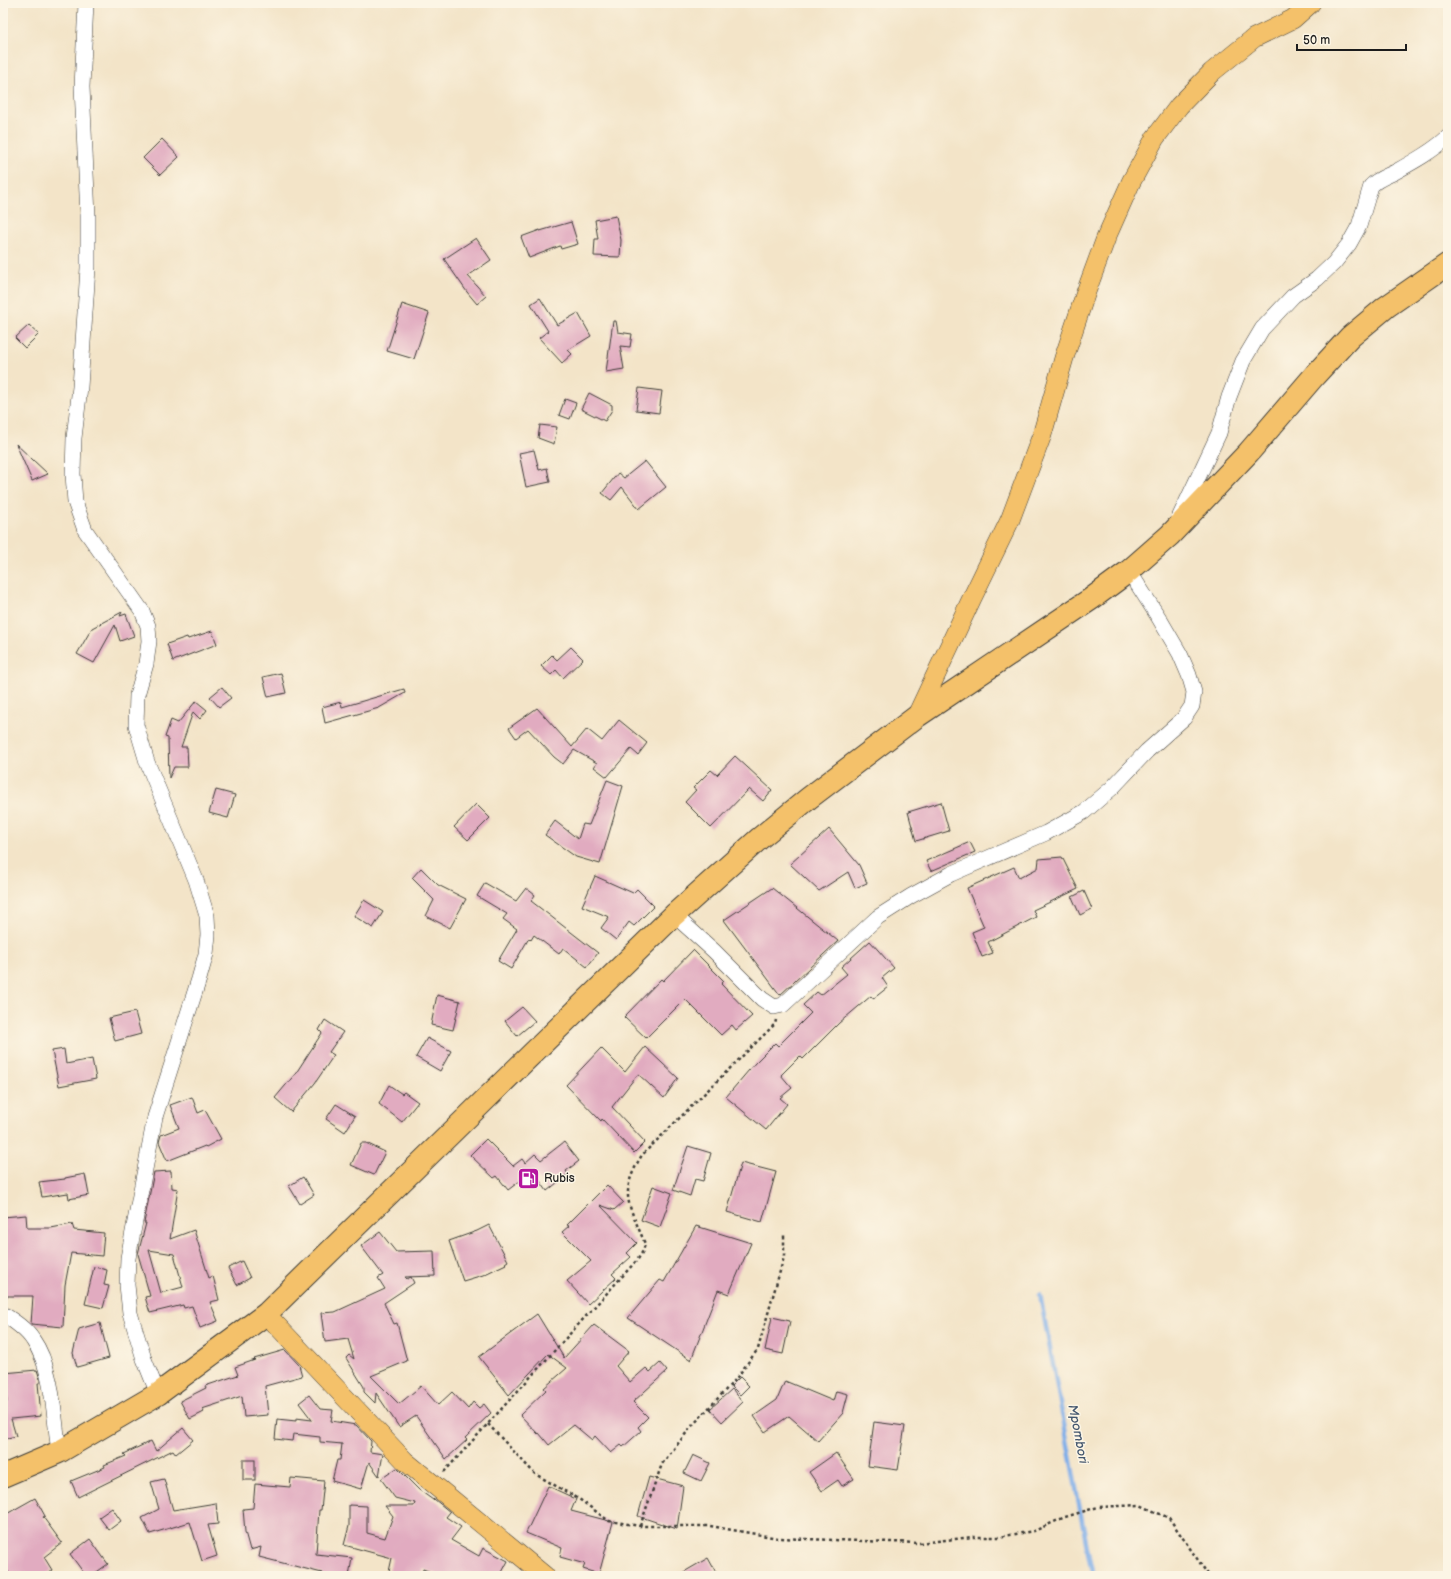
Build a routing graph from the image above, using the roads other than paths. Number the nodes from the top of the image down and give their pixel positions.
1 (86, 3) edge
2 (1311, 3) edge
3 (1448, 137) edge
4 (1448, 264) edge
5 (1170, 535) junction
6 (1129, 571) junction
7 (916, 717) junction
8 (674, 915) junction
9 (3, 1314) edge
10 (266, 1314) junction
11 (158, 1394) junction
12 (59, 1452) junction
13 (3, 1476) edge
14 (545, 1576) edge

1 - 11 street
2 - 7 main road
3 - 5 street
4 - 5 highway
5 - 6 highway
6 - 7 highway
6 - 8 street
7 - 8 highway
8 - 10 highway
9 - 12 street
10 - 11 highway
10 - 14 main road
11 - 12 highway
12 - 13 highway

